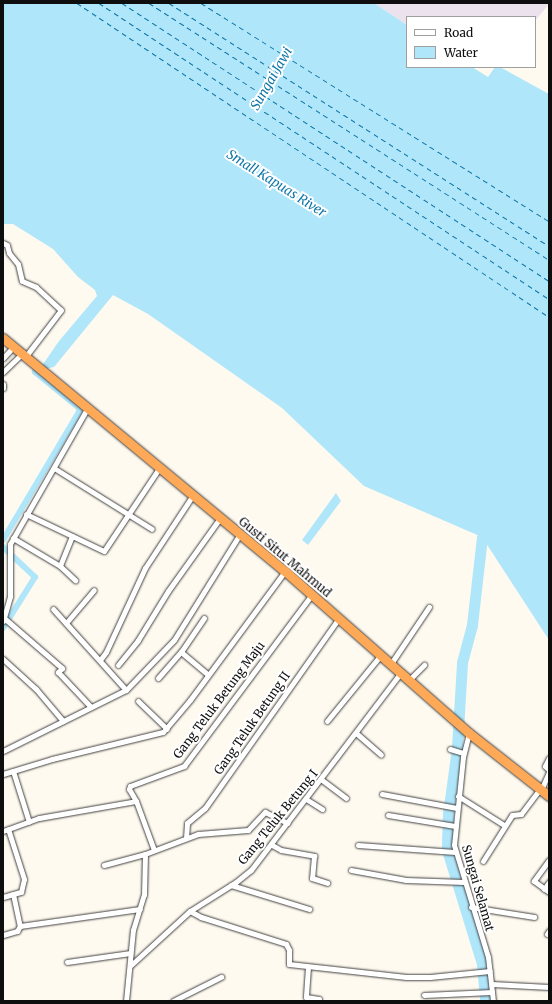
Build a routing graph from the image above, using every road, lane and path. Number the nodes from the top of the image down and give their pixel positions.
1 (3, 243) edge
2 (3, 338) edge
3 (14, 346) junction
4 (27, 357) junction
5 (3, 358) edge
6 (3, 372) edge
7 (3, 384) edge
8 (3, 388) edge
9 (87, 409) junction
10 (160, 467) junction
11 (54, 468) junction
12 (193, 495) junction
13 (129, 513) junction
14 (26, 514) junction
15 (220, 518) junction
16 (152, 529) dead end
17 (240, 534) junction
18 (72, 536) junction
19 (13, 538) junction
20 (6, 559) edge
21 (60, 566) junction
22 (285, 571) junction
23 (75, 580) dead end
24 (94, 590) dead end
25 (312, 594) junction
26 (429, 607) dead end
27 (53, 609) dead end
28 (204, 618) dead end
29 (339, 618) junction
30 (5, 619) edge
31 (66, 623) junction
32 (181, 652) junction
33 (380, 656) junction
34 (3, 659) edge
35 (100, 660) junction
36 (118, 665) dead end
37 (390, 665) junction
38 (424, 665) dead end
39 (400, 674) junction
40 (208, 675) junction
41 (158, 678) dead end
42 (408, 681) junction
43 (126, 690) junction
44 (138, 701) dead end
45 (91, 707) junction
46 (63, 721) junction
47 (327, 721) dead end
48 (167, 728) junction
49 (467, 732) junction
50 (356, 733) junction
51 (452, 749) dead end
52 (3, 751) edge
53 (461, 752) junction
54 (381, 755) dead end
55 (549, 758) edge
56 (13, 771) junction
57 (549, 771) edge
58 (3, 774) edge
59 (322, 780) junction
60 (540, 789) junction
61 (382, 794) dead end
62 (458, 796) junction
63 (549, 796) edge
64 (346, 798) dead end
65 (306, 799) junction
66 (136, 801) junction
67 (455, 807) junction
68 (322, 809) dead end
69 (388, 815) dead end
70 (29, 822) junction
71 (288, 823) junction
72 (453, 825) junction
73 (504, 825) junction
74 (5, 830) edge
75 (186, 838) junction
76 (272, 845) junction
77 (358, 845) dead end
78 (154, 850) junction
79 (453, 852) junction
80 (145, 854) junction
81 (549, 860) edge
82 (483, 861) dead end
83 (104, 865) dead end
84 (351, 870) dead end
85 (462, 882) junction
86 (549, 882) edge
87 (327, 883) dead end
88 (231, 885) junction
89 (547, 891) edge
90 (13, 894) junction
91 (3, 897) edge
92 (471, 907) junction
93 (140, 909) junction
94 (309, 909) dead end
95 (190, 911) junction
96 (534, 917) dead end
97 (20, 926) junction
98 (3, 935) edge
99 (130, 953) junction
100 (67, 962) dead end
101 (131, 965) junction
102 (308, 967) junction
103 (488, 971) junction
104 (221, 976) dead end
105 (492, 984) junction
106 (549, 987) edge
107 (490, 992) junction
108 (424, 995) dead end
109 (126, 1001) edge
110 (173, 1001) edge
111 (319, 1001) edge
112 (493, 1001) edge

1 - 4 street
2 - 3 highway, Gusti Situt Mahmud
3 - 4 highway, Gusti Situt Mahmud
3 - 5 street
4 - 6 street
4 - 9 highway, Gusti Situt Mahmud
7 - 8 street
9 - 10 highway, Gusti Situt Mahmud
9 - 11 street
10 - 12 highway, Gusti Situt Mahmud
10 - 13 street
11 - 13 street
11 - 14 street
12 - 15 highway, Gusti Situt Mahmud
12 - 35 street
13 - 16 street
13 - 18 street
14 - 18 street
14 - 19 street
15 - 17 highway, Gusti Situt Mahmud
15 - 36 street
17 - 22 highway, Gusti Situt Mahmud
17 - 43 street
18 - 21 street
19 - 20 street
19 - 21 street
20 - 30 street
21 - 23 street
22 - 25 highway, Gusti Situt Mahmud
22 - 40 street
24 - 31 street
25 - 29 highway, Gusti Situt Mahmud
25 - 66 street, Gang Teluk Betung Maju
26 - 37 street
27 - 31 street
28 - 32 street
29 - 33 highway, Gusti Situt Mahmud
29 - 75 street, Gang Teluk Betung II
30 - 45 street
31 - 35 street
32 - 40 street
32 - 41 street
33 - 37 highway, Gusti Situt Mahmud
33 - 47 street
34 - 46 street
35 - 43 street
37 - 39 highway, Gusti Situt Mahmud
38 - 42 street
39 - 42 highway, Gusti Situt Mahmud
39 - 50 street, Gang Teluk Betung I
40 - 48 street
42 - 49 highway, Gusti Situt Mahmud
43 - 45 street
44 - 48 street
45 - 46 street
46 - 52 street
48 - 56 street
49 - 53 street, Sungai Selamat
49 - 60 highway, Gusti Situt Mahmud
50 - 54 street
50 - 59 street, Gang Teluk Betung I
51 - 53 street
53 - 62 street, Sungai Selamat
55 - 57 street
56 - 58 street
56 - 70 street
57 - 60 street
59 - 64 street
59 - 65 street, Gang Teluk Betung I
60 - 63 highway, Gusti Situt Mahmud
60 - 73 street
61 - 67 street
62 - 67 street, Sungai Selamat
62 - 73 street
65 - 68 street
65 - 71 street, Gang Teluk Betung I
66 - 70 street
66 - 78 street
67 - 72 street, Sungai Selamat
69 - 72 street
70 - 74 street
71 - 75 street
71 - 76 street, Gang Teluk Betung I
72 - 79 street, Sungai Selamat
73 - 82 street
74 - 90 street
75 - 78 street
76 - 87 street
76 - 88 street, Gang Teluk Betung I
77 - 79 street
78 - 80 street
79 - 85 street, Sungai Selamat
80 - 83 street
80 - 93 street
81 - 89 street
84 - 85 street
85 - 92 street, Sungai Selamat
86 - 89 street
88 - 94 street
88 - 95 street, Gang Teluk Betung I
90 - 91 street
90 - 97 street
92 - 96 street
92 - 103 street, Sungai Selamat
93 - 97 street
93 - 99 street
95 - 101 street, Gang Teluk Betung I
95 - 102 street
97 - 98 street
99 - 100 street
99 - 101 street
101 - 109 street
102 - 103 street
102 - 111 street
103 - 105 street, Sungai Selamat
104 - 110 street
105 - 106 street
105 - 107 street, Sungai Selamat
107 - 108 street
107 - 112 street, Sungai Selamat

